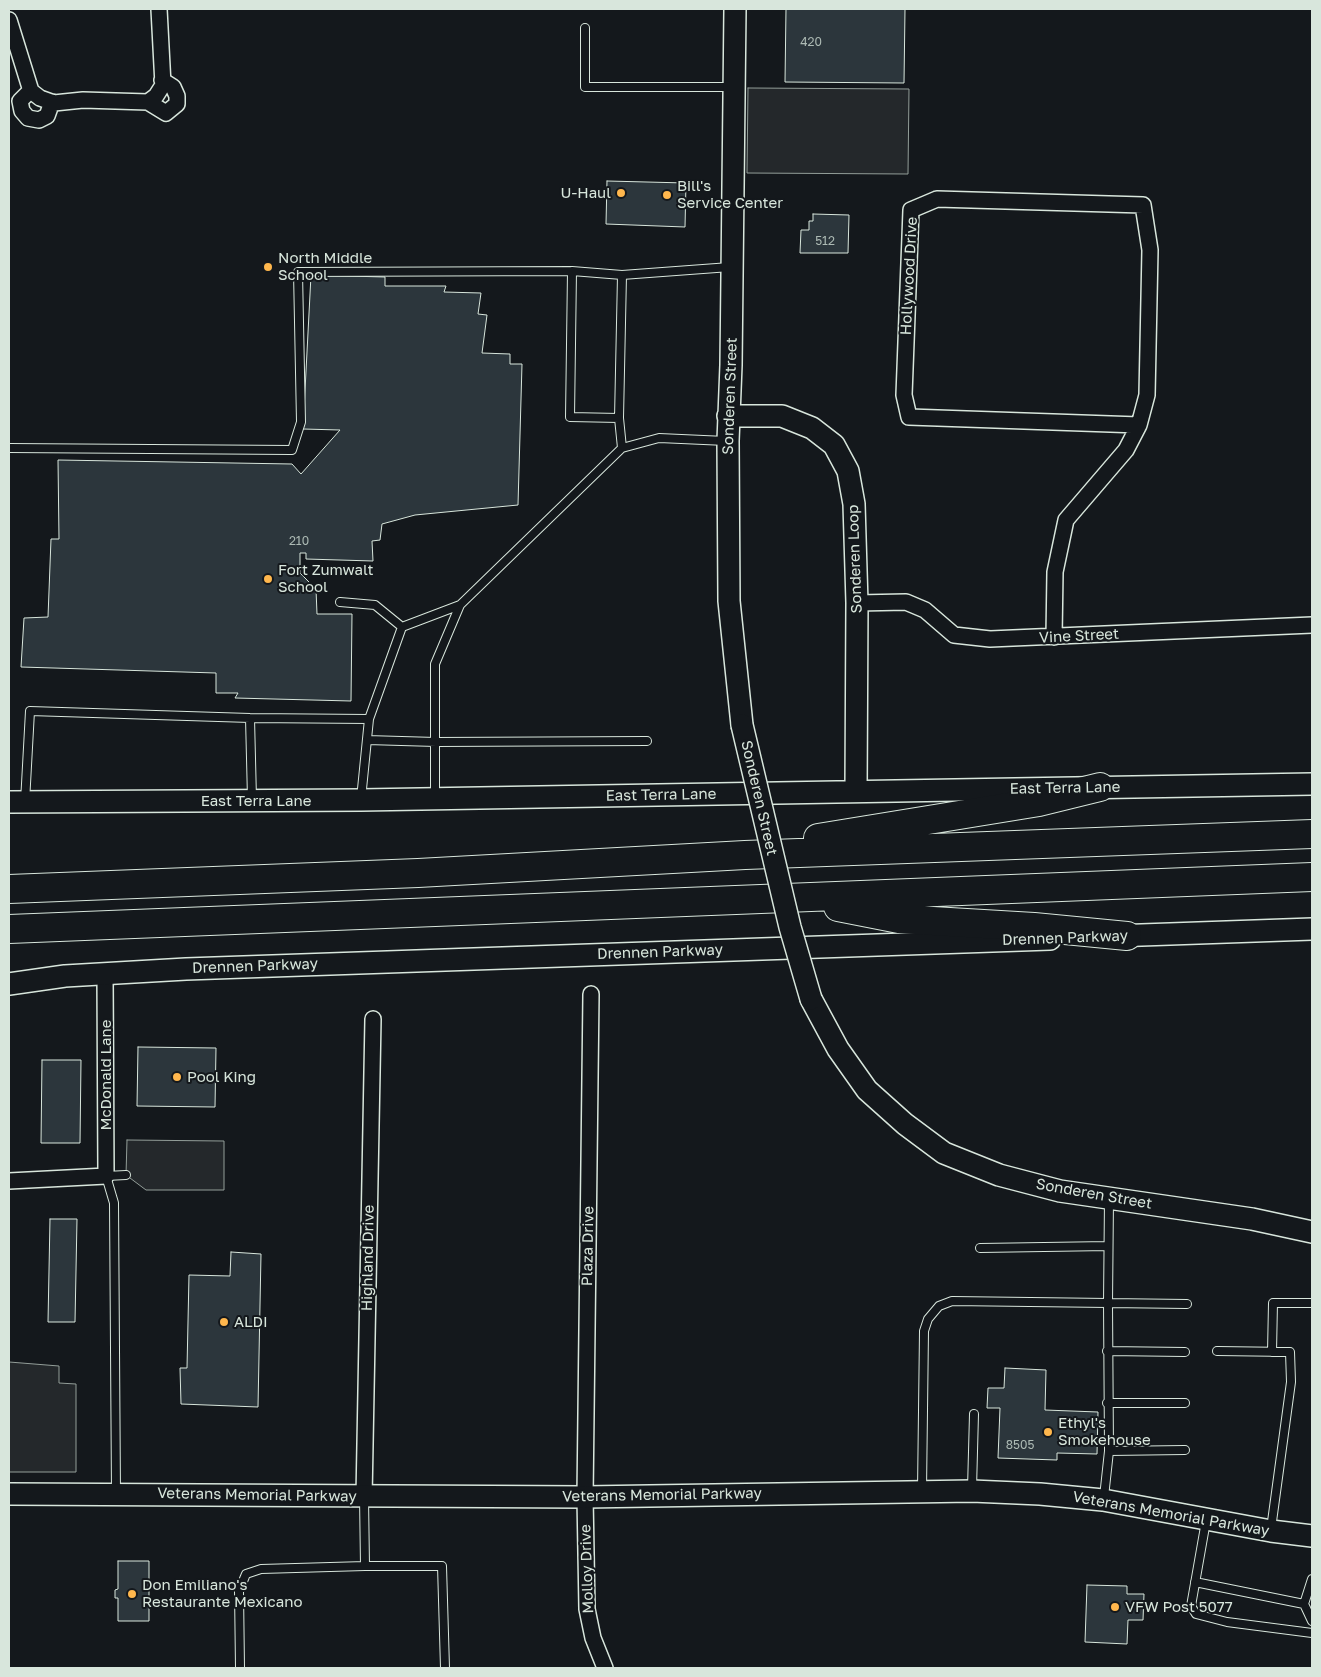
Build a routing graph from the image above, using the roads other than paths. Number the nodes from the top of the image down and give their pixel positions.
1 (159, 9) edge
2 (735, 9) edge
3 (9, 20) edge
4 (585, 28) dead end
5 (162, 80) junction
6 (734, 87) junction
7 (30, 90) junction
8 (52, 102) junction
9 (148, 102) junction
10 (732, 266) junction
11 (572, 271) junction
12 (622, 275) junction
13 (728, 416) junction
14 (619, 418) junction
15 (1138, 425) junction
16 (728, 441) junction
17 (9, 448) edge
18 (622, 448) junction
19 (340, 602) dead end
20 (857, 603) junction
21 (460, 605) junction
22 (1312, 625) edge
23 (402, 627) junction
24 (1054, 637) junction
25 (250, 718) junction
26 (369, 719) junction
27 (367, 740) junction
28 (647, 741) dead end
29 (436, 742) junction
30 (1312, 784) edge
31 (1100, 787) junction
32 (856, 790) junction
33 (436, 799) junction
34 (361, 800) junction
35 (252, 801) junction
36 (17, 802) edge
37 (1312, 834) edge
38 (745, 855) junction
39 (1312, 877) edge
40 (9, 889) edge
41 (795, 898) junction
42 (9, 929) edge
43 (1312, 929) edge
44 (1127, 936) junction
45 (105, 974) junction
46 (9, 984) edge
47 (591, 994) dead end
48 (373, 1019) dead end
49 (126, 1175) dead end
50 (106, 1176) junction
51 (9, 1181) edge
52 (1109, 1197) junction
53 (1312, 1232) edge
54 (1108, 1246) junction
55 (980, 1248) dead end
56 (1108, 1303) junction
57 (1312, 1303) edge
58 (1187, 1304) dead end
59 (1107, 1351) junction
60 (1217, 1351) dead end
61 (1185, 1352) dead end
62 (1272, 1352) junction
63 (1107, 1403) junction
64 (1185, 1403) dead end
65 (974, 1414) dead end
66 (1185, 1450) dead end
67 (1109, 1451) junction
68 (972, 1491) junction
69 (922, 1492) junction
70 (9, 1494) edge
71 (116, 1494) junction
72 (364, 1497) junction
73 (584, 1497) junction
74 (1103, 1500) junction
75 (1207, 1519) junction
76 (1271, 1532) junction
77 (1312, 1536) edge
78 (365, 1566) junction
79 (1312, 1579) edge
80 (1195, 1582) junction
81 (1304, 1604) junction
82 (1312, 1621) edge
83 (1312, 1633) edge
84 (240, 1668) edge
85 (445, 1668) edge
86 (605, 1668) edge

1 - 5 street
2 - 6 street, Sonderen Street
3 - 7 street
4 - 6 lane
5 - 9 street
5 - 9 street
6 - 10 street, Sonderen Street
7 - 8 street
7 - 8 street
8 - 9 street
10 - 12 lane
10 - 13 street, Sonderen Street
11 - 12 lane
11 - 14 lane
11 - 17 lane
12 - 14 lane
13 - 16 street, Sonderen Street
13 - 20 street, Sonderen Loop
14 - 18 lane
15 - 15 street, Hollywood Drive
15 - 24 street, Hollywood Drive
16 - 18 lane
16 - 52 street, Sonderen Street, bridge
18 - 21 lane
19 - 23 lane
20 - 24 street, Vine Street
20 - 32 street, Sonderen Loop
21 - 23 lane
21 - 29 lane
22 - 24 street, Vine Street
23 - 26 lane
25 - 26 lane
25 - 35 lane
25 - 36 lane
26 - 27 lane
27 - 29 lane
27 - 34 lane
28 - 29 lane
29 - 33 lane
30 - 31 street, East Terra Lane
31 - 32 street, East Terra Lane
31 - 38 highway
32 - 33 street, East Terra Lane
33 - 34 street, East Terra Lane
34 - 35 street, East Terra Lane
35 - 36 street, East Terra Lane
37 - 38 highway
38 - 40 highway
39 - 41 highway
41 - 42 highway
41 - 44 highway
43 - 44 street, Drennen Parkway
44 - 45 street, Drennen Parkway
45 - 46 street, Drennen Parkway
45 - 50 street, McDonald Lane
47 - 73 street, Plaza Drive
48 - 72 street, Highland Drive
49 - 50 lane
50 - 51 street
50 - 71 lane
52 - 53 street, Sonderen Street
52 - 54 lane
54 - 55 lane
54 - 56 lane
56 - 58 lane
56 - 59 lane
56 - 69 lane
57 - 62 lane
59 - 61 lane
59 - 63 lane
60 - 62 lane
62 - 76 lane
63 - 64 lane
63 - 67 lane
65 - 68 lane
66 - 67 lane
67 - 74 lane
68 - 69 street, Veterans Memorial Parkway
68 - 74 street, Veterans Memorial Parkway
69 - 73 street, Veterans Memorial Parkway
70 - 71 street, Veterans Memorial Parkway
71 - 72 street, Veterans Memorial Parkway
72 - 73 street, Veterans Memorial Parkway
72 - 78 lane
73 - 86 street, Molloy Drive
74 - 75 street, Veterans Memorial Parkway
75 - 76 street, Veterans Memorial Parkway
75 - 80 lane
76 - 77 street, Veterans Memorial Parkway
78 - 84 lane
78 - 85 lane
79 - 81 lane
80 - 81 lane
80 - 83 lane
81 - 82 lane

